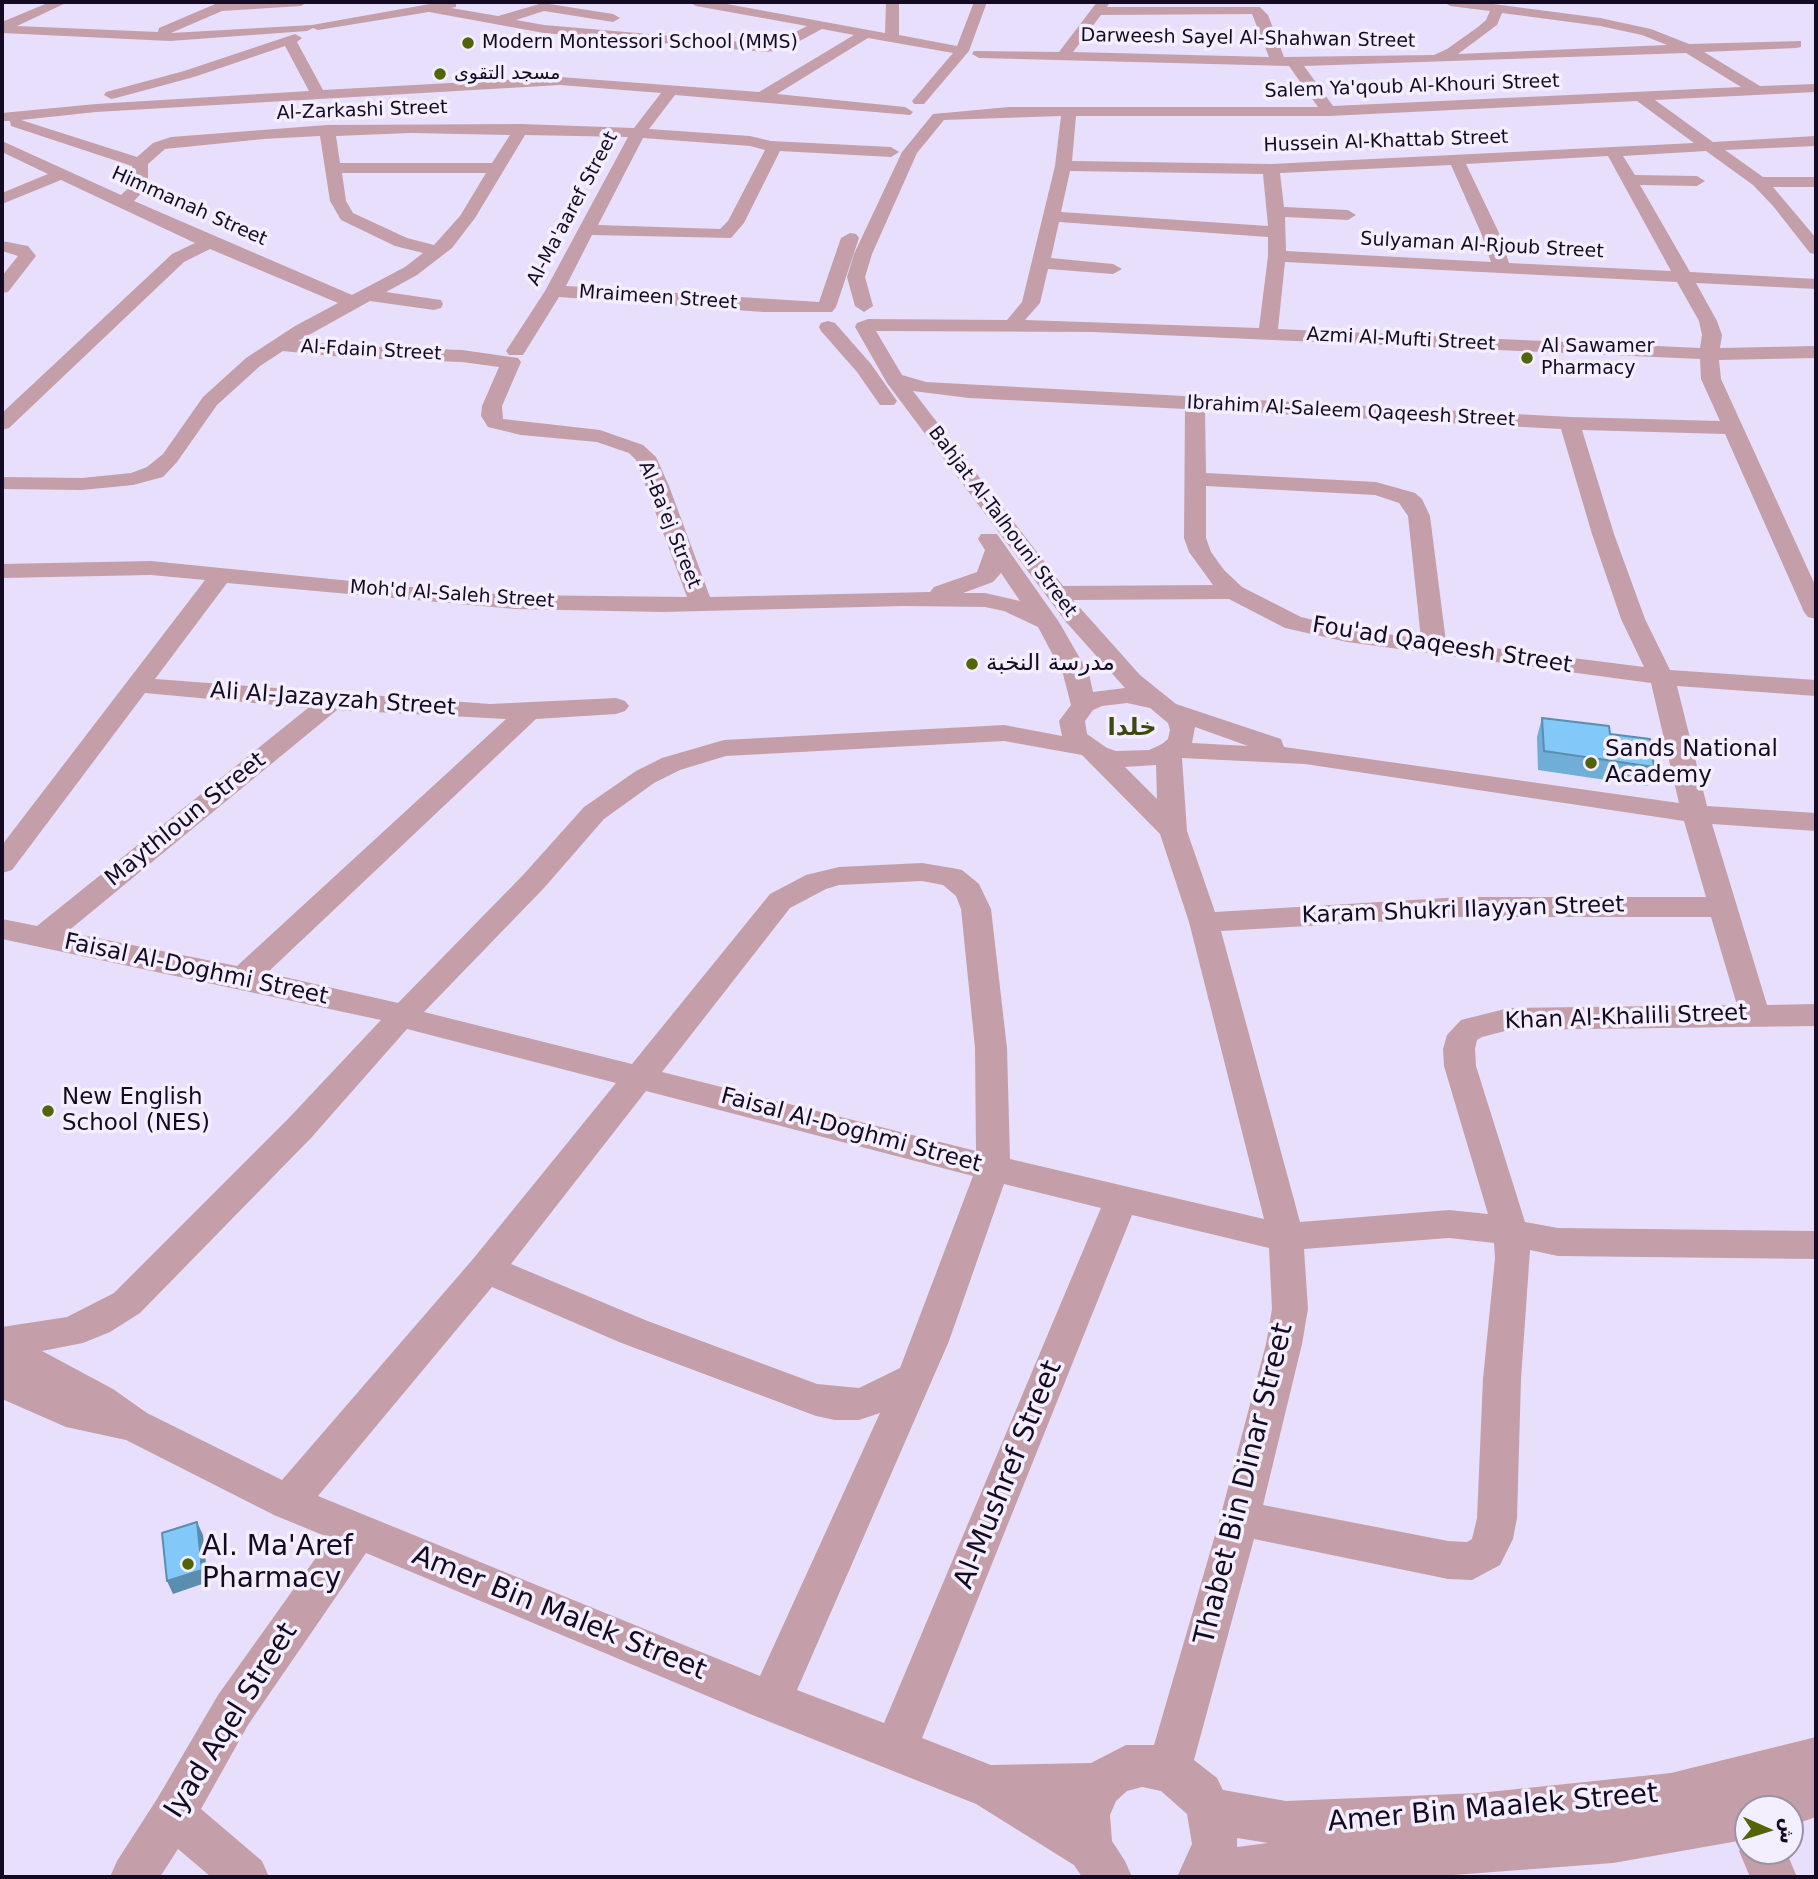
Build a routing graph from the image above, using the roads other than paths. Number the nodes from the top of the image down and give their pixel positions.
1 (57, 2) edge
2 (303, 2) edge
3 (458, 2) edge
4 (696, 2) edge
5 (893, 2) edge
6 (981, 2) edge
7 (1450, 2) edge
8 (1097, 4) edge
9 (225, 5) edge
10 (721, 6) junction
11 (796, 6) dead end
12 (397, 7) edge
13 (431, 8) junction
14 (1497, 9) junction
15 (768, 15) junction
16 (699, 17) dead end
17 (2, 21) edge
18 (498, 21) junction
19 (818, 26) junction
20 (2, 28) edge
21 (677, 28) dead end
22 (312, 29) junction
23 (595, 34) junction
24 (865, 34) junction
25 (988, 34) dead end
26 (152, 37) junction
27 (655, 39) junction
28 (892, 39) junction
29 (289, 40) junction
30 (1379, 44) dead end
31 (1797, 44) dead end
32 (1691, 50) junction
33 (962, 51) junction
34 (1063, 56) junction
35 (1436, 59) junction
36 (1278, 61) junction
37 (1387, 61) junction
38 (1294, 62) junction
39 (1816, 88) edge
40 (672, 89) junction
41 (1758, 91) junction
42 (318, 95) junction
43 (762, 97) junction
44 (1642, 98) junction
45 (170, 104) junction
46 (92, 105) junction
47 (911, 109) junction
48 (1329, 111) junction
49 (945, 113) junction
50 (1069, 114) junction
51 (11, 120) edge
52 (521, 129) junction
53 (327, 130) junction
54 (638, 133) junction
55 (1816, 141) edge
56 (5, 144) edge
57 (771, 146) junction
58 (1711, 146) junction
59 (1614, 153) junction
60 (1457, 161) junction
61 (140, 163) junction
62 (1063, 166) junction
63 (495, 168) junction
64 (335, 169) junction
65 (1271, 169) junction
66 (61, 174) junction
67 (1629, 180) junction
68 (1697, 181) dead end
69 (1759, 182) junction
70 (1816, 182) edge
71 (2, 199) edge
72 (125, 201) junction
73 (1276, 212) junction
74 (1348, 215) dead end
75 (1051, 216) junction
76 (858, 222) dead end
77 (172, 225) junction
78 (587, 230) junction
79 (1276, 232) junction
80 (1809, 232) edge
81 (204, 239) junction
82 (2, 246) edge
83 (1816, 248) edge
84 (436, 251) junction
85 (179, 255) junction
86 (1277, 256) junction
87 (1041, 263) junction
88 (1502, 268) junction
89 (565, 269) junction
90 (1113, 269) dead end
91 (1685, 279) junction
92 (1816, 284) edge
93 (2, 288) edge
94 (554, 291) junction
95 (593, 293) junction
96 (360, 298) junction
97 (434, 304) dead end
98 (542, 311) junction
99 (824, 315) junction
100 (1034, 316) junction
101 (868, 317) junction
102 (1016, 322) junction
103 (920, 324) junction
104 (1268, 334) junction
105 (279, 345) junction
106 (877, 347) junction
107 (1816, 352) edge
108 (1709, 354) junction
109 (508, 356) junction
110 (894, 379) junction
111 (969, 392) junction
112 (33, 393) junction
113 (2, 395) edge
114 (1195, 404) junction
115 (921, 416) junction
116 (1570, 423) junction
117 (2, 424) edge
118 (1732, 428) junction
119 (1196, 479) junction
120 (2, 483) edge
121 (997, 550) junction
122 (2, 571) edge
123 (222, 574) junction
124 (1234, 592) junction
125 (1056, 593) junction
126 (904, 599) junction
127 (701, 604) junction
128 (1816, 612) edge
129 (1048, 622) junction
130 (1434, 648) junction
131 (1660, 677) junction
132 (137, 685) junction
133 (1816, 688) edge
134 (331, 702) junction
135 (616, 706) dead end
136 (1165, 706) junction
137 (1080, 709) junction
138 (530, 712) junction
139 (1004, 733) junction
140 (1092, 751) junction
141 (1170, 751) junction
142 (1305, 756) junction
143 (1695, 814) junction
144 (1816, 822) edge
145 (1173, 831) junction
146 (2, 864) edge
147 (1721, 907) junction
148 (1204, 922) junction
149 (2, 929) edge
150 (41, 938) junction
151 (243, 978) junction
152 (1755, 1015) junction
153 (1816, 1015) edge
154 (402, 1017) junction
155 (638, 1078) junction
156 (993, 1168) junction
157 (1121, 1200) junction
158 (1511, 1233) junction
159 (1286, 1236) junction
160 (1816, 1245) edge
161 (486, 1269) junction
162 (2, 1342) edge
163 (2, 1348) edge
164 (912, 1380) junction
165 (2, 1382) edge
166 (133, 1425) junction
167 (288, 1502) junction
168 (1240, 1518) junction
169 (358, 1532) junction
170 (770, 1701) junction
171 (895, 1749) junction
172 (1816, 1759) edge
173 (1169, 1770) junction
174 (1100, 1785) junction
175 (991, 1787) junction
176 (1209, 1810) junction
177 (173, 1815) junction
178 (1734, 1820) edge
179 (1099, 1867) edge
180 (1201, 1876) edge
181 (133, 1877) edge
182 (246, 1877) edge

1 - 17 street
1 - 20 street
2 - 9 street
2 - 22 street
3 - 13 street
4 - 10 street
5 - 28 street
6 - 33 street
7 - 14 street
8 - 34 street
8 - 36 street
9 - 26 street
10 - 15 street
10 - 16 street
11 - 15 street
12 - 13 street
12 - 22 street
13 - 18 street
14 - 32 street
14 - 35 street, Darweesh Sayel Al-Shahwan Street
15 - 19 street
18 - 23 street
18 - 23 street
19 - 24 street
19 - 27 street
20 - 26 street
21 - 27 street
22 - 26 street
22 - 29 street
23 - 27 street
24 - 28 street
24 - 43 street
25 - 34 street, Darweesh Sayel Al-Shahwan Street
28 - 33 street
29 - 42 street
29 - 46 street
30 - 37 street
31 - 32 street
32 - 35 street
32 - 41 street
33 - 47 street
34 - 36 street, Darweesh Sayel Al-Shahwan Street
35 - 37 street, Darweesh Sayel Al-Shahwan Street
36 - 38 street, Darweesh Sayel Al-Shahwan Street
37 - 38 street, Darweesh Sayel Al-Shahwan Street
38 - 48 street
39 - 41 street, Salem Ya'qoub Al-Khouri Street
40 - 42 street, Salem Ya'qoub Al-Khouri Street
40 - 43 street, Salem Ya'qoub Al-Khouri Street
40 - 54 street, Al-Ma'aaref Street
41 - 44 street, Salem Ya'qoub Al-Khouri Street
42 - 45 street, Salem Ya'qoub Al-Khouri Street
43 - 47 street, Salem Ya'qoub Al-Khouri Street
44 - 48 street, Salem Ya'qoub Al-Khouri Street
44 - 58 street
45 - 46 street
45 - 51 street
46 - 51 street
47 - 49 street, Salem Ya'qoub Al-Khouri Street
47 - 57 street, Al-Zarkashi Street
48 - 50 street, Salem Ya'qoub Al-Khouri Street
49 - 50 street, Salem Ya'qoub Al-Khouri Street
49 - 101 street, Bahjat Al-Talhouni Street
50 - 62 street
51 - 61 street
52 - 53 street, Al-Zarkashi Street
52 - 54 street, Al-Zarkashi Street
52 - 63 street
53 - 61 street, Al-Zarkashi Street
53 - 64 street
54 - 57 street, Al-Zarkashi Street
54 - 78 street, Al-Ma'aaref Street
55 - 58 street, Hussein Al-Khattab Street
56 - 66 street, Himmanah Street
57 - 78 street
58 - 59 street, Hussein Al-Khattab Street
58 - 69 street
59 - 60 street, Hussein Al-Khattab Street
59 - 67 street
60 - 65 street, Hussein Al-Khattab Street
60 - 88 street
61 - 72 street
62 - 65 street, Hussein Al-Khattab Street
62 - 75 street
63 - 64 street
63 - 84 street
64 - 84 street
65 - 73 street
66 - 71 street
66 - 72 street, Himmanah Street
67 - 68 street
67 - 91 street
69 - 70 street
69 - 80 street
72 - 77 street, Himmanah Street
73 - 74 street
73 - 79 street
75 - 79 street
75 - 87 street
76 - 99 street
77 - 81 street, Himmanah Street
77 - 85 street
78 - 89 street, Al-Ma'aaref Street
79 - 86 street
80 - 83 street
81 - 85 street
81 - 96 street, Himmanah Street
82 - 93 street
84 - 96 street
85 - 112 street
86 - 88 street, Sulyaman Al-Rjoub Street
86 - 104 street
87 - 90 street
87 - 100 street
88 - 91 street, Sulyaman Al-Rjoub Street
89 - 94 street, Al-Ma'aaref Street
89 - 95 street
91 - 92 street, Sulyaman Al-Rjoub Street
91 - 108 street
94 - 95 street, Mraimeen Street
94 - 98 street, Al-Ma'aaref Street
95 - 98 street
95 - 99 street, Mraimeen Street
96 - 97 street, Himmanah Street
96 - 105 street
98 - 109 street, Al-Ma'aaref Street
99 - 101 street, Mraimeen Street
99 - 121 street, Bahjat Al-Talhouni Street
100 - 102 street, Azmi Al-Mufti Street
100 - 104 street, Azmi Al-Mufti Street
101 - 102 street, Azmi Al-Mufti Street
101 - 103 street, Azmi Al-Mufti Street
101 - 106 street, Bahjat Al-Talhouni Street
102 - 103 street, Azmi Al-Mufti Street
103 - 106 street
104 - 108 street, Azmi Al-Mufti Street
105 - 109 street, Al-Fdain Street
105 - 120 street
106 - 110 street, Bahjat Al-Talhouni Street
107 - 108 street, Azmi Al-Mufti Street
108 - 118 street
109 - 127 street, Al-Ba'ej Street
110 - 111 street, Ibrahim Al-Saleem Qaqeesh Street
110 - 115 street, Bahjat Al-Talhouni Street
111 - 114 street, Ibrahim Al-Saleem Qaqeesh Street
111 - 115 street, Ibrahim Al-Saleem Qaqeesh Street
112 - 113 street
112 - 117 street
114 - 116 street, Ibrahim Al-Saleem Qaqeesh Street
114 - 119 street, Fou'ad Qaqeesh Street
115 - 125 street, Bahjat Al-Talhouni Street
116 - 118 street, Ibrahim Al-Saleem Qaqeesh Street
116 - 131 street
118 - 128 street
119 - 124 street, Fou'ad Qaqeesh Street
119 - 130 street
121 - 126 street, Moh'd Al-Saleh Street
121 - 129 street, Bahjat Al-Talhouni Street
122 - 123 street, Moh'd Al-Saleh Street
123 - 127 street, Moh'd Al-Saleh Street
123 - 132 street
124 - 125 street
124 - 130 street, Fou'ad Qaqeesh Street
125 - 136 street, Bahjat Al-Talhouni Street
126 - 127 street, Moh'd Al-Saleh Street
126 - 129 street, Moh'd Al-Saleh Street
129 - 137 street, Bahjat Al-Talhouni Street
130 - 131 street, Fou'ad Qaqeesh Street
131 - 133 street, Fou'ad Qaqeesh Street
131 - 143 street
132 - 134 street, Ali Al-Jazayzah Street
132 - 146 street
134 - 138 street, Ali Al-Jazayzah Street
134 - 150 street, Maythloun Street
135 - 138 street, Ali Al-Jazayzah Street
136 - 137 street
136 - 141 street
136 - 142 street
137 - 139 street
137 - 140 street
138 - 151 street
139 - 140 street
139 - 154 street
140 - 141 street
140 - 145 street, Thabet Bin Dinar Street
141 - 142 street
141 - 145 street, Thabet Bin Dinar Street
142 - 143 street
143 - 144 street
143 - 147 street
145 - 148 street, Thabet Bin Dinar Street
147 - 148 street, Karam Shukri Ilayyan Street
147 - 152 street
148 - 159 street, Thabet Bin Dinar Street
149 - 150 street, Faisal Al-Doghmi Street
150 - 151 street, Faisal Al-Doghmi Street
151 - 154 street, Faisal Al-Doghmi Street
152 - 153 street, Khan Al-Khalili Street
152 - 158 street, Khan Al-Khalili Street
154 - 155 street, Faisal Al-Doghmi Street
154 - 162 street
155 - 156 street, Faisal Al-Doghmi Street
155 - 156 street
155 - 161 street
156 - 157 street, Faisal Al-Doghmi Street
156 - 164 street
157 - 159 street, Faisal Al-Doghmi Street
157 - 171 street, Al-Mushref Street
158 - 159 street, Faisal Al-Doghmi Street
158 - 160 street, Faisal Al-Doghmi Street
158 - 168 street, Khan Al-Khalili Street
159 - 168 street, Thabet Bin Dinar Street
161 - 164 street
161 - 167 street
163 - 166 street, Amer Bin Malek Street
164 - 170 street
165 - 166 street, Amer Bin Malek Street
166 - 167 street, Amer Bin Malek Street
167 - 169 street, Amer Bin Malek Street
168 - 173 street, Thabet Bin Dinar Street
169 - 170 street, Amer Bin Malek Street
169 - 177 street, Iyad Aqel Street
170 - 171 street, Amer Bin Malek Street
171 - 175 street, Amer Bin Malek Street
172 - 176 street, Amer Bin Maalek Street
173 - 174 street
173 - 176 street
174 - 175 street, Amer Bin Malek Street
174 - 179 street
175 - 179 street, Amer Bin Malek Street
176 - 180 street
177 - 181 street, Iyad Aqel Street
177 - 182 street
178 - 180 street, Amer Bin Maalek Street

